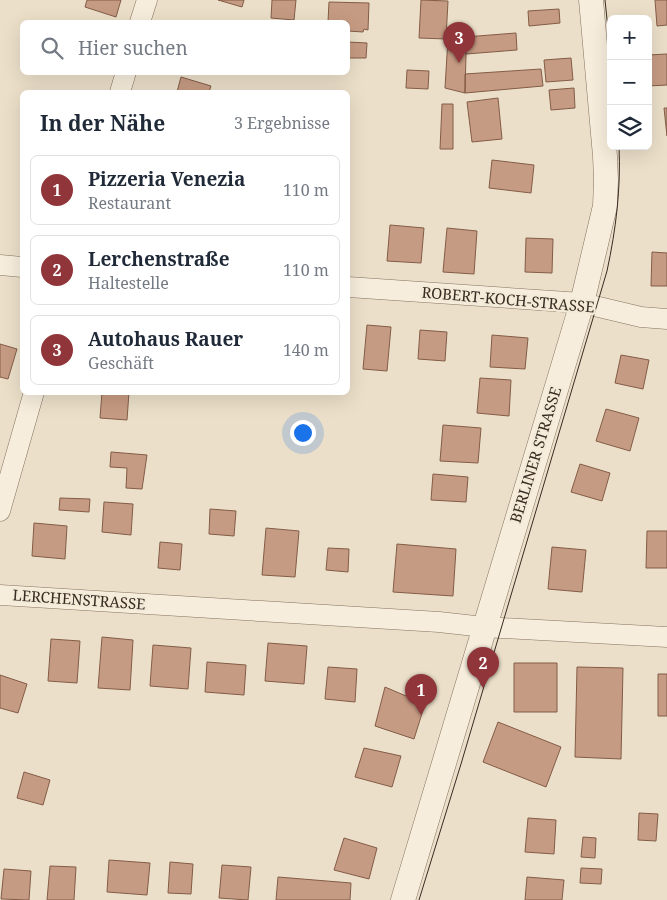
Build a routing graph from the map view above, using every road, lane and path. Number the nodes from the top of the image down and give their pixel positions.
1 (147, 0) edge
2 (591, 0) edge
3 (141, 20) edge
4 (125, 75) edge
5 (121, 90) edge
6 (0, 266) edge
7 (20, 267) edge
8 (350, 287) edge
9 (582, 303) junction
10 (667, 319) edge
11 (33, 395) edge
12 (0, 511) edge
13 (0, 595) edge
14 (484, 627) junction
15 (667, 637) edge
16 (402, 900) edge

1 - 3 street
2 - 9 street, BERLINER STRASSE
4 - 5 street
6 - 7 street
8 - 9 street, ROBERT-KOCH-STRASSE
9 - 10 street, ROBERT-KOCH-STRASSE
9 - 14 street, BERLINER STRASSE
11 - 12 street
13 - 14 street, LERCHENSTRASSE
14 - 15 street, LERCHENSTRASSE
14 - 16 street, BERLINER STRASSE

